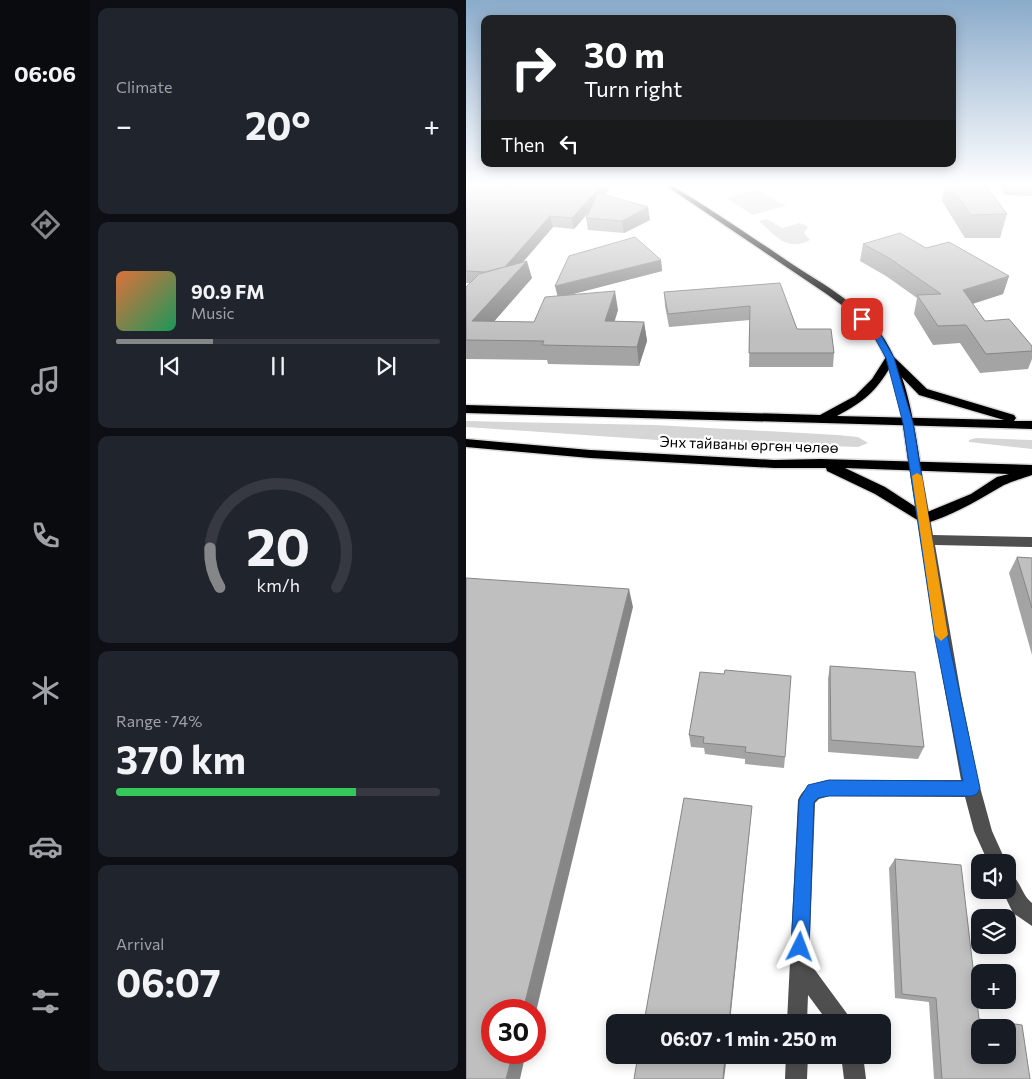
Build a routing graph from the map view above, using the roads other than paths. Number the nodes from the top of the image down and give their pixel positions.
1 (745, 235) edge
2 (890, 358) junction
3 (466, 410) edge
4 (822, 419) junction
5 (1032, 419) edge
6 (908, 423) junction
7 (1032, 425) edge
8 (466, 443) edge
9 (821, 463) junction
10 (915, 467) junction
11 (1032, 470) edge
12 (1032, 474) edge
13 (924, 518) junction
14 (928, 540) junction
15 (1032, 542) edge
16 (972, 788) junction
17 (993, 854) edge
18 (1016, 899) edge
19 (1032, 916) edge
20 (799, 965) junction
21 (797, 1014) edge
22 (834, 1014) edge
23 (797, 1064) edge
24 (853, 1064) edge
25 (796, 1079) edge
26 (855, 1079) edge

1 - 2 main road
2 - 4 highway
2 - 5 highway
2 - 6 main road
3 - 4 highway, Энх тайваны өргөн чөлөө
4 - 6 highway, Энх тайваны өргөн чөлөө
6 - 7 highway, Энх тайваны өргөн чөлөө
6 - 10 main road
8 - 9 highway, Энх тайваны өргөн чөлөө
9 - 10 highway, Энх тайваны өргөн чөлөө
9 - 13 highway
10 - 11 highway, Энх тайваны өргөн чөлөө
10 - 13 street
12 - 13 highway
13 - 14 street
14 - 15 street
14 - 16 street
16 - 17 street
16 - 20 street
18 - 19 street
20 - 21 street
20 - 22 street
23 - 25 street
24 - 26 street

